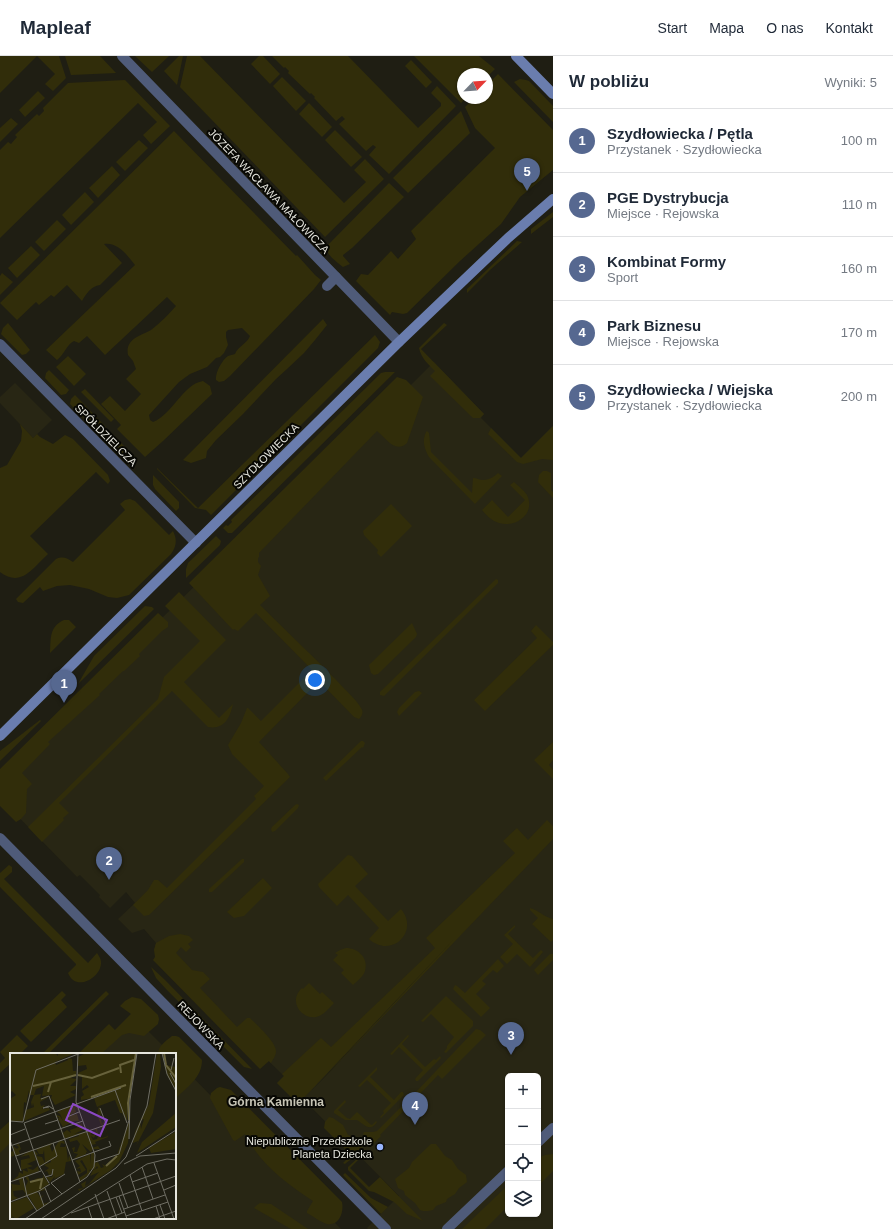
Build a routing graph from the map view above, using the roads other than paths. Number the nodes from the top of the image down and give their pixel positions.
1 (122, 56) edge
2 (516, 56) edge
3 (553, 94) edge
4 (553, 199) edge
5 (336, 277) junction
6 (328, 286) dead end
7 (399, 342) junction
8 (0, 344) edge
9 (196, 543) junction
10 (0, 736) edge
11 (0, 838) edge
12 (553, 1128) edge
13 (541, 1139) edge
14 (505, 1174) edge
15 (386, 1229) edge
16 (447, 1229) edge

1 - 5 street, JÓZEFA WACŁAWA MAŁOWICZA
2 - 3 street
4 - 7 street, SZYDŁOWIECKA
5 - 6 street
5 - 7 street, JÓZEFA WACŁAWA MAŁOWICZA
7 - 9 street, SZYDŁOWIECKA
8 - 9 street, SPÓŁDZIELCZA
9 - 10 street, SZYDŁOWIECKA
11 - 15 street, REJOWSKA
12 - 13 street
14 - 16 street

